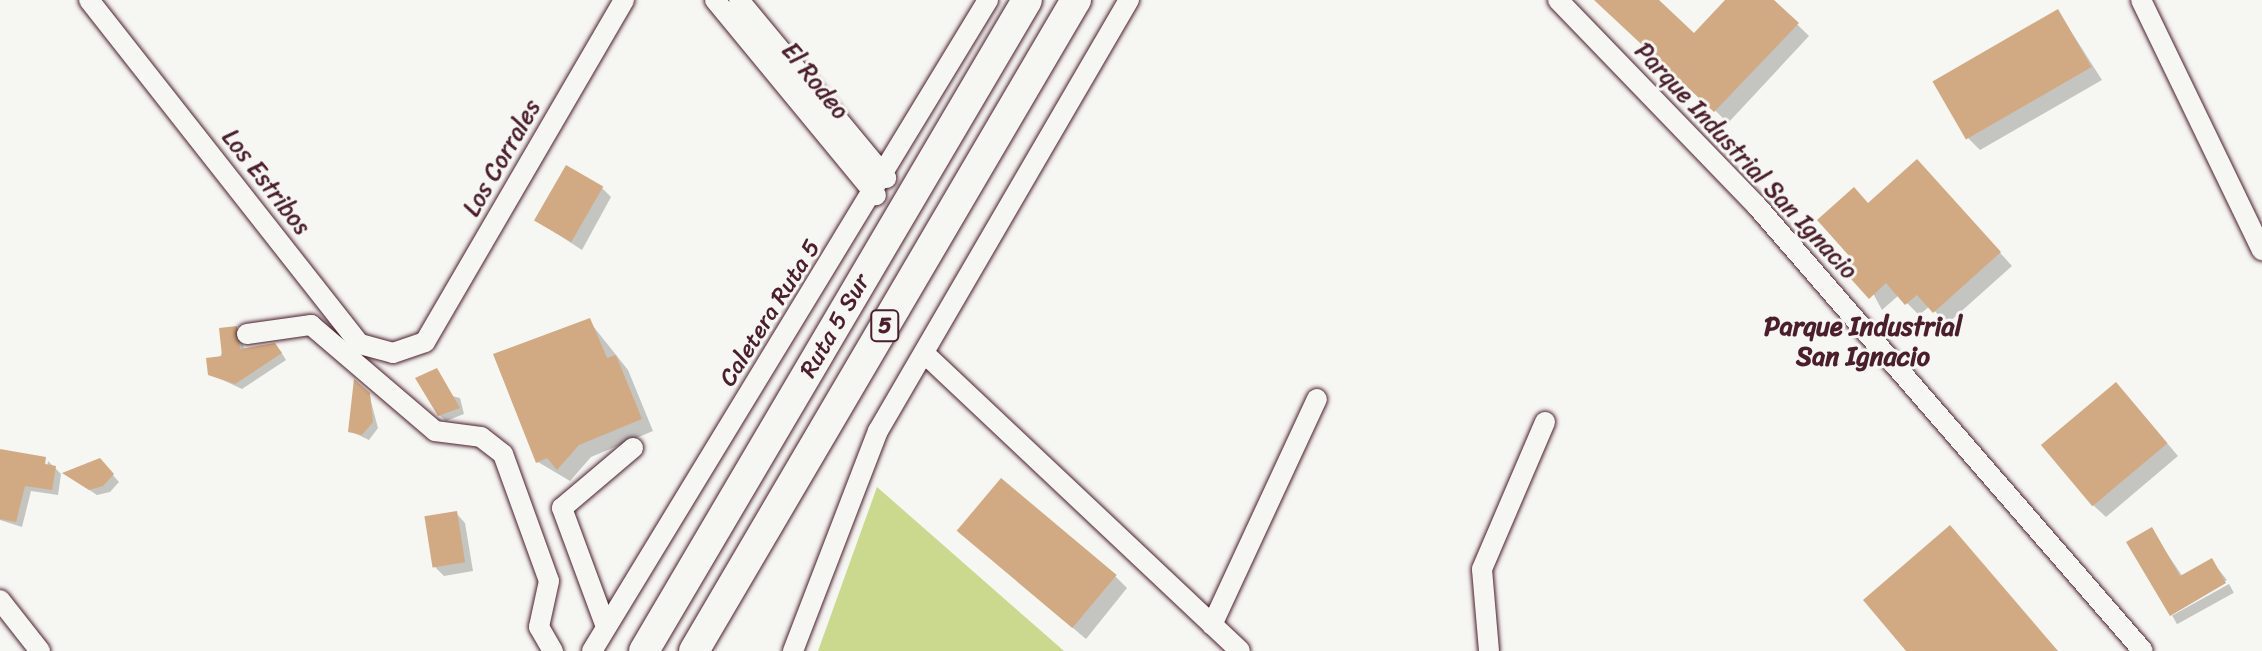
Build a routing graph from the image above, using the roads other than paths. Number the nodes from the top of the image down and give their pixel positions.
1 (89, 0) edge
2 (624, 0) edge
3 (715, 0) edge
4 (739, 0) edge
5 (1027, 0) edge
6 (1076, 0) edge
7 (1129, 0) edge
8 (1558, 0) edge
9 (2141, 0) edge
10 (980, 4) edge
11 (881, 187) junction
12 (2262, 250) edge
13 (247, 334) dead end
14 (425, 342) joint
15 (924, 353) junction
16 (1317, 399) dead end
17 (1545, 422) dead end
18 (633, 448) dead end
19 (0, 600) edge
20 (1212, 625) junction
21 (606, 627) junction
22 (40, 651) edge
23 (553, 651) edge
24 (592, 651) edge
25 (644, 651) edge
26 (694, 651) edge
27 (793, 651) edge
28 (1240, 651) edge
29 (1489, 651) edge
30 (2143, 651) edge

1 - 14 street, Los Estribos
2 - 14 street, Los Corrales
3 - 11 street, El Rodeo
4 - 11 street, El Rodeo
5 - 25 highway, Ruta 5 Sur / 5
6 - 26 highway, Ruta 5 Sur / 5
7 - 15 street
8 - 30 street, Parque Industrial San Ignacio
9 - 12 street
10 - 11 street, Caletera Ruta 5
11 - 21 street, Caletera Ruta 5
13 - 23 street
15 - 20 street
15 - 27 street
16 - 20 street
17 - 29 street
18 - 21 street
19 - 22 street
20 - 28 street
21 - 24 street, Caletera Ruta 5

